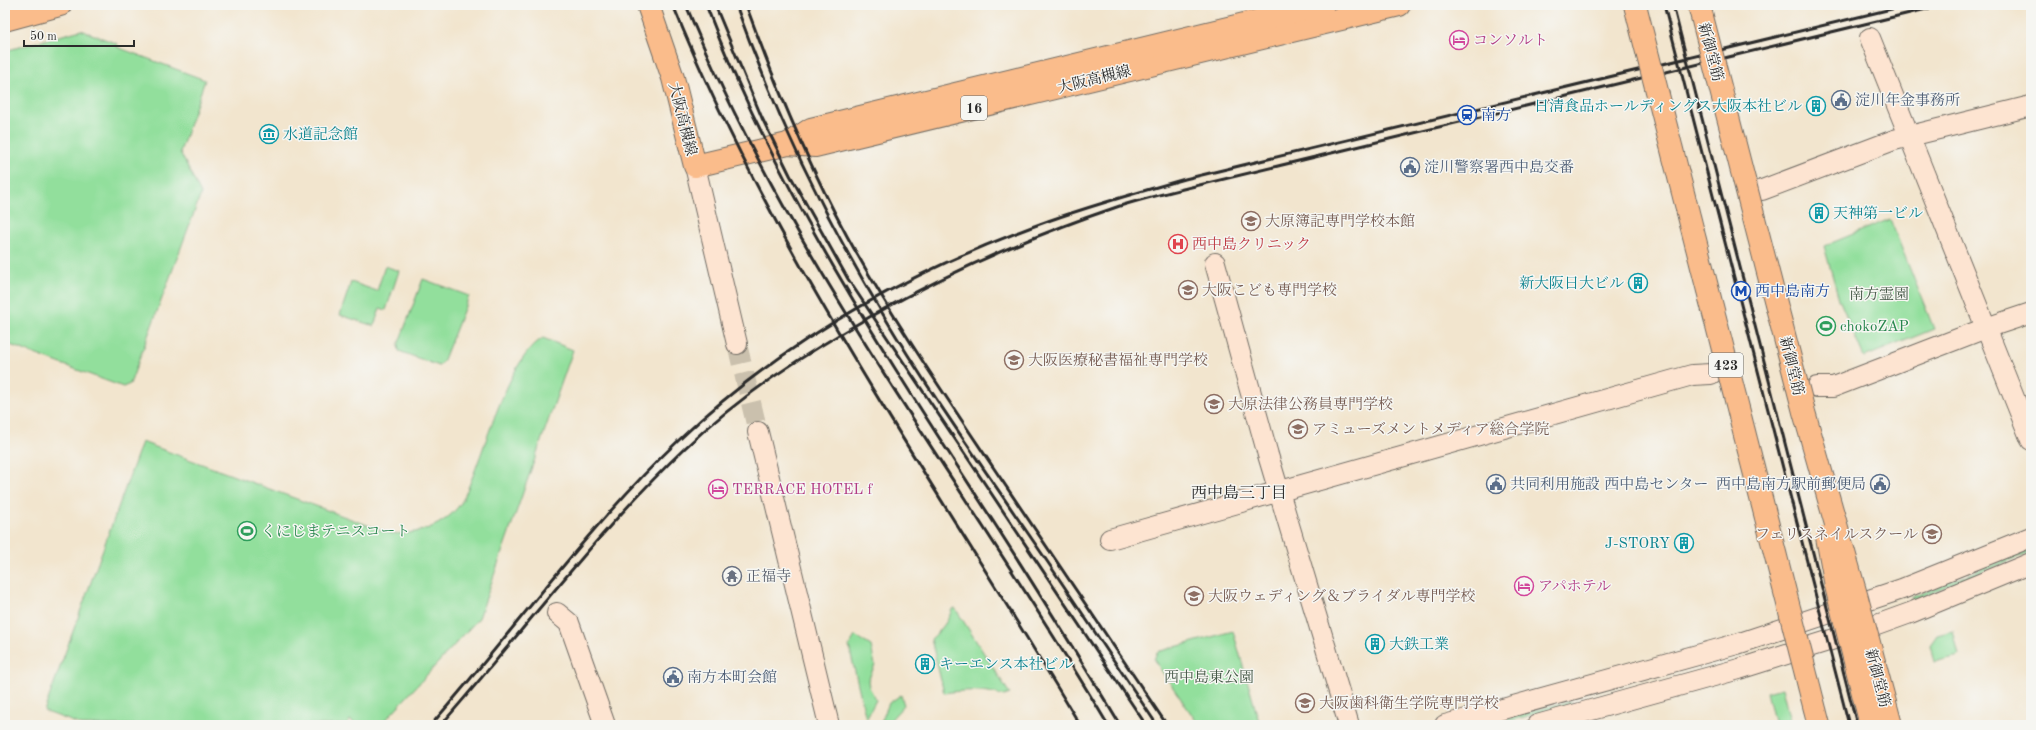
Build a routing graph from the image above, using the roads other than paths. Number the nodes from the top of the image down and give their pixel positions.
1 (16, 5) edge
2 (60, 5) edge
3 (648, 5) edge
4 (1323, 5) edge
5 (1399, 5) edge
6 (1635, 5) edge
7 (1699, 5) edge
8 (5, 8) edge
9 (5, 20) edge
10 (1870, 38) dead end
11 (2031, 106) edge
12 (1909, 136) junction
13 (788, 144) junction
14 (695, 166) junction
15 (1762, 190) dead end
16 (1215, 263) dead end
17 (2031, 313) edge
18 (1986, 328) junction
19 (737, 344) tunnel mouth
20 (1711, 374) dead end
21 (1817, 387) dead end
22 (1804, 412) junction
23 (758, 432) tunnel mouth
24 (2031, 440) edge
25 (1279, 492) junction
26 (2031, 537) edge
27 (1110, 539) dead end
28 (2031, 563) edge
29 (557, 613) dead end
30 (605, 725) edge
31 (829, 725) edge
32 (1348, 725) edge
33 (1445, 725) edge
34 (1537, 725) edge
35 (1819, 725) edge
36 (1871, 725) edge
37 (1891, 725) edge

1 - 8 main road
2 - 9 main road
3 - 14 main road, 大阪高槻線
4 - 13 main road, 大阪高槻線 / 16
5 - 13 main road, 大阪高槻線 / 16
6 - 35 main road, 423, bridge
7 - 22 main road, 新御堂筋, bridge
10 - 12 street
11 - 12 street
12 - 15 street
12 - 18 street
13 - 14 main road, 大阪高槻線 / 16
14 - 19 street
16 - 25 street
17 - 18 street
18 - 21 street
18 - 24 street
20 - 25 street
22 - 36 main road, bridge
22 - 37 main road, 新御堂筋, bridge
23 - 31 street
25 - 27 street
25 - 32 street
26 - 33 street
28 - 34 street
29 - 30 street

